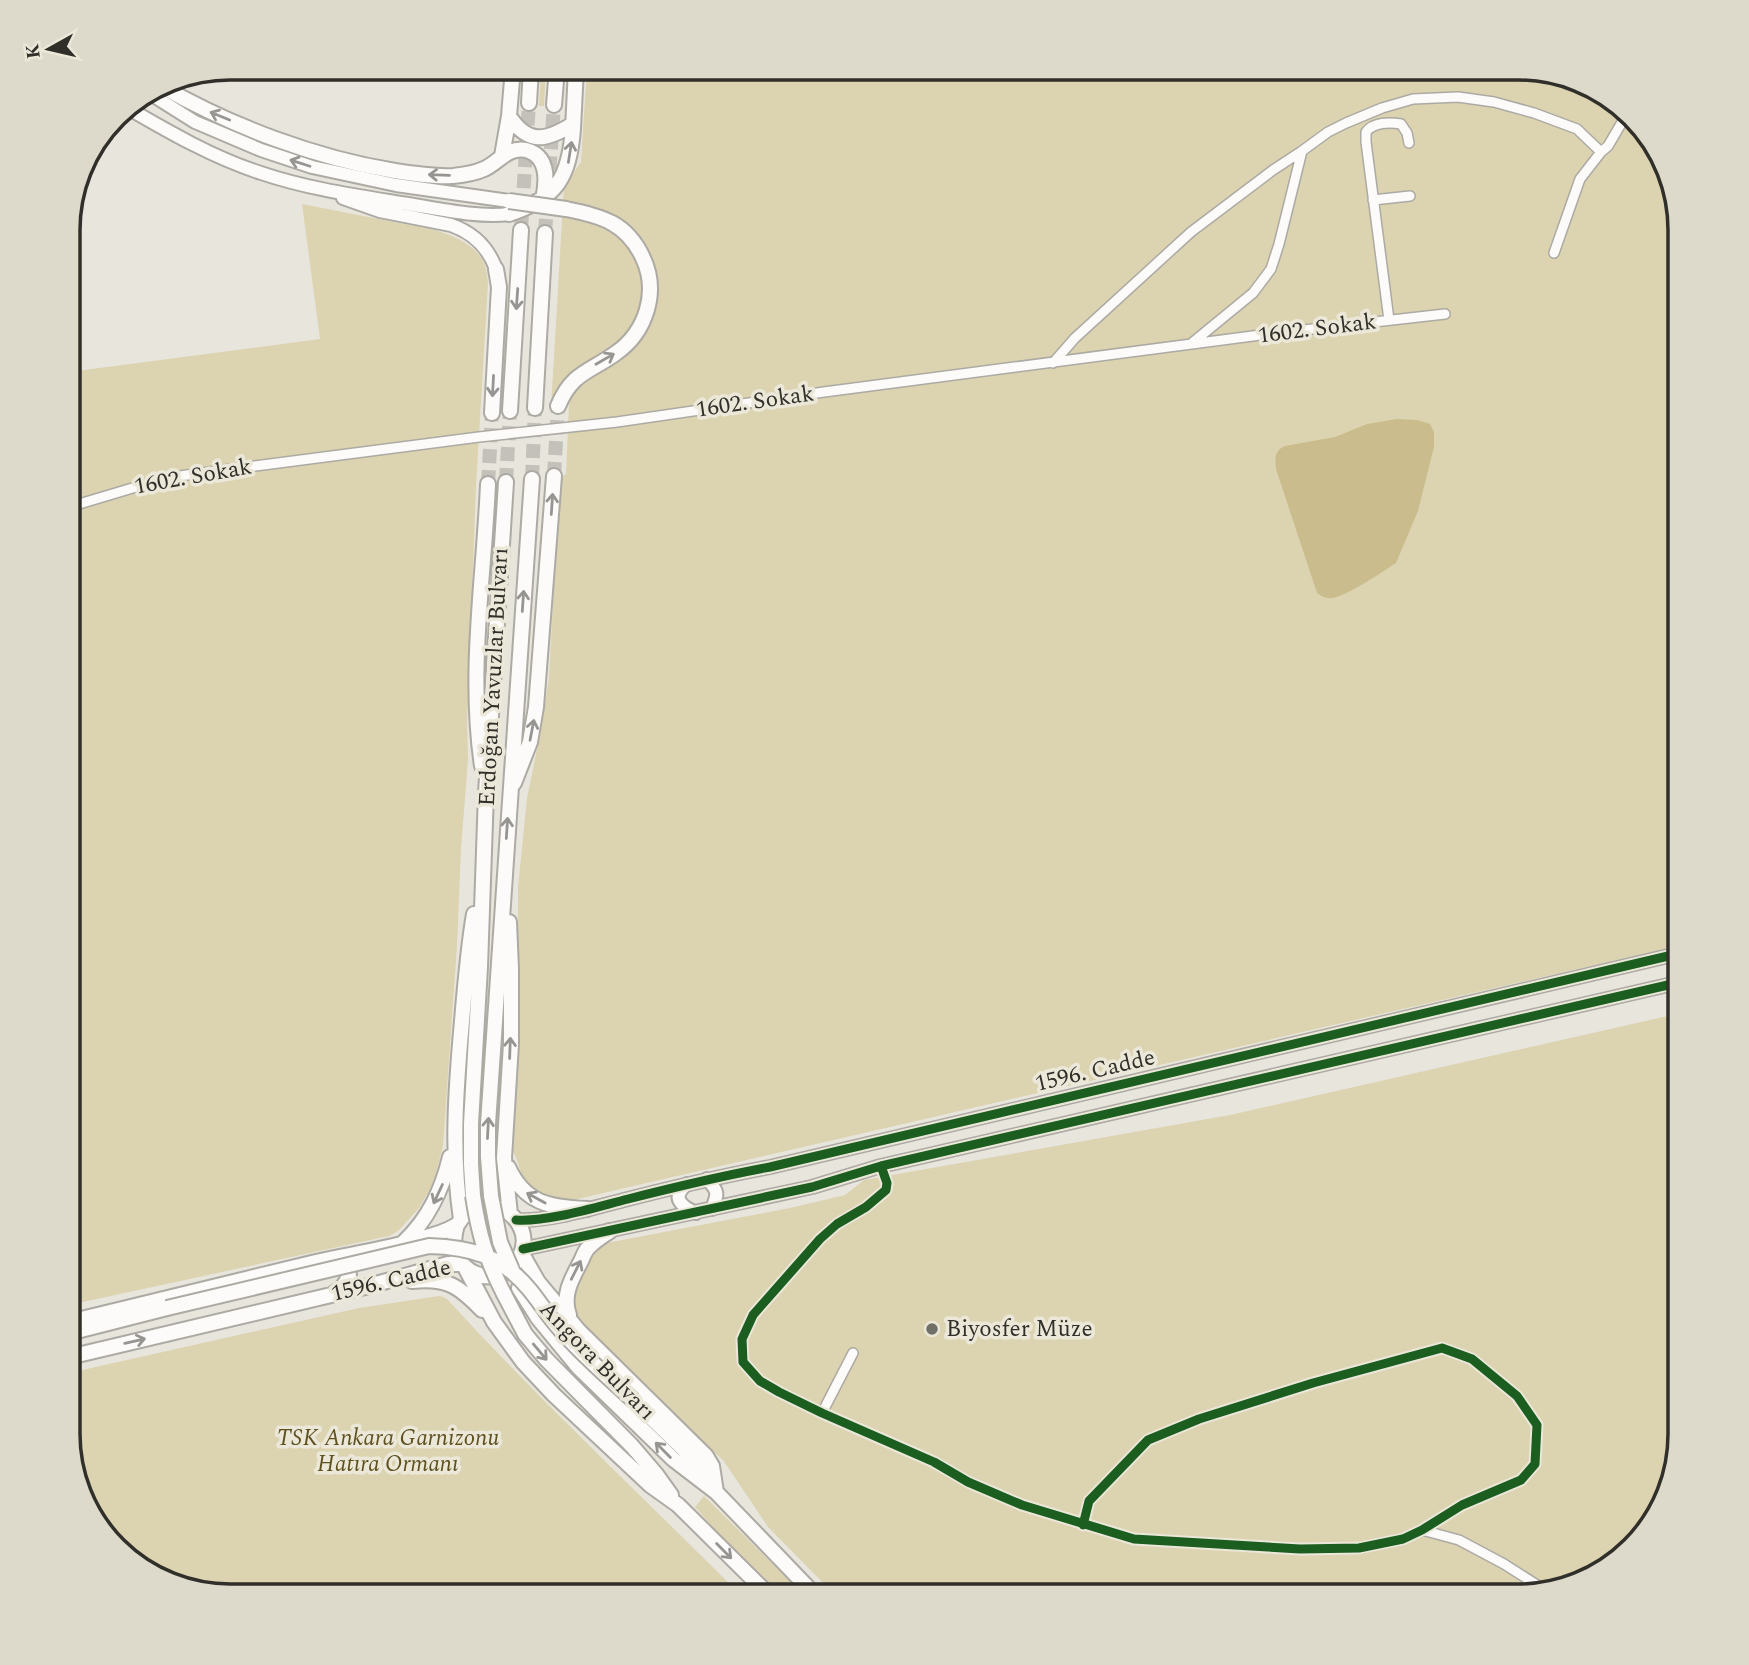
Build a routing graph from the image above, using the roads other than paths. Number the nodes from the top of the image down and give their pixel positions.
1 (512, 80) edge
2 (530, 80) edge
3 (556, 80) edge
4 (575, 80) edge
5 (172, 92) edge
6 (159, 99) edge
7 (529, 103) tunnel mouth
8 (554, 105) tunnel mouth
9 (137, 113) edge
10 (509, 116) junction
11 (1622, 123) edge
12 (573, 124) junction
13 (1409, 143) dead end
14 (1302, 151) junction
15 (1601, 152) junction
16 (502, 156) junction
17 (317, 187) junction
18 (1410, 196) dead end
19 (543, 199) junction
20 (1373, 200) junction
21 (509, 207) junction
22 (521, 230) tunnel mouth
23 (545, 233) tunnel mouth
24 (1554, 253) dead end
25 (496, 269) joint
26 (1445, 314) dead end
27 (1389, 320) junction
28 (1191, 344) junction
29 (1053, 363) junction
30 (558, 406) tunnel mouth
31 (535, 408) tunnel mouth
32 (510, 411) tunnel mouth
33 (492, 413) tunnel mouth
34 (554, 476) tunnel mouth
35 (532, 479) tunnel mouth
36 (506, 482) tunnel mouth
37 (488, 484) tunnel mouth
38 (81, 503) edge
39 (486, 793) junction
40 (509, 794) junction
41 (505, 864) junction
42 (483, 871) junction
43 (1668, 956) edge
44 (1668, 985) edge
45 (455, 1135) junction
46 (504, 1158) junction
47 (881, 1166) junction
48 (707, 1179) junction
49 (688, 1184) junction
50 (473, 1196) joint
51 (491, 1196) joint
52 (587, 1209) junction
53 (712, 1209) junction
54 (696, 1213) junction
55 (513, 1217) junction
56 (459, 1222) junction
57 (610, 1231) junction
58 (402, 1244) junction
59 (463, 1248) joint
60 (522, 1252) junction
61 (324, 1260) junction
62 (463, 1265) junction
63 (538, 1282) junction
64 (365, 1287) junction
65 (332, 1295) junction
66 (491, 1317) junction
67 (81, 1319) edge
68 (570, 1320) junction
69 (81, 1330) edge
70 (853, 1353) dead end
71 (81, 1354) edge
72 (822, 1413) junction
73 (716, 1492) junction
74 (678, 1504) junction
75 (1083, 1525) junction
76 (1422, 1530) junction
77 (1535, 1583) edge
78 (758, 1584) edge
79 (804, 1584) edge

1 - 10 main road
2 - 7 main road
3 - 8 main road
4 - 12 main road
16 -> 5 main road
21 -> 6 main road
9 - 17 main road
10 - 12 main road
10 - 16 main road
11 - 15 street
19 -> 12 main road
13 - 20 street
14 - 15 street
14 - 28 street
14 - 29 street
15 - 24 street
16 - 19 main road
17 - 21 main road
17 - 25 main road
18 - 20 street
19 - 21 main road
20 - 27 street
30 -> 21 main road, bridge
22 -> 32 main road
23 - 31 main road
25 -> 33 main road
26 - 27 street, 1602. Sokak
27 - 28 street, 1602. Sokak
28 - 29 street, 1602. Sokak
29 - 38 street, 1602. Sokak
40 -> 34 main road
40 -> 35 main road, Erdoğan Yavuzlar Bulvarı
36 - 39 main road, Erdoğan Yavuzlar Bulvarı
37 - 39 main road
39 - 42 main road, Erdoğan Yavuzlar Bulvarı
41 -> 40 main road, Erdoğan Yavuzlar Bulvarı
46 -> 41 main road, Erdoğan Yavuzlar Bulvarı
51 -> 41 main road, Erdoğan Yavuzlar Bulvarı
42 - 45 main road, Erdoğan Yavuzlar Bulvarı
42 - 50 main road, Erdoğan Yavuzlar Bulvarı
43 - 48 main road, 1596. Cadde
44 - 47 main road, 1596. Cadde
45 - 56 main road, Erdoğan Yavuzlar Bulvarı
45 -> 58 main road
52 -> 46 main road
46 - 55 main road, Erdoğan Yavuzlar Bulvarı
47 - 53 main road, 1596. Cadde
47 - 72 street
48 - 49 main road, 1596. Cadde
48 - 53 main road
49 - 52 main road, 1596. Cadde
49 - 54 main road
50 -> 74 main road, Angora Bulvarı, bridge
73 -> 51 main road, Angora Bulvarı, bridge
52 - 55 main road, 1596. Cadde
53 - 54 main road, 1596. Cadde
54 - 57 main road, 1596. Cadde
55 - 56 main road, 1596. Cadde
55 - 60 main road
56 - 58 main road, 1596. Cadde
56 - 62 main road
57 - 60 main road, 1596. Cadde
68 -> 57 main road
58 - 61 main road, 1596. Cadde
59 - 69 main road, 1596. Cadde, bridge
59 - 73 main road, Angora Bulvarı, bridge
60 - 62 main road, 1596. Cadde
60 - 63 main road, Angora Bulvarı
61 - 65 main road
61 - 67 main road, 1596. Cadde
62 - 64 main road, 1596. Cadde
62 - 66 main road, Angora Bulvarı
63 - 66 main road
63 - 68 main road, Angora Bulvarı
64 - 65 main road, 1596. Cadde
64 - 66 main road
71 -> 65 main road, 1596. Cadde
66 - 74 main road, Angora Bulvarı
68 - 73 main road, Angora Bulvarı
70 - 72 street
72 - 75 street
73 - 79 main road, Angora Bulvarı
74 -> 78 main road, Angora Bulvarı
75 - 76 street
75 - 76 street
76 - 77 street

